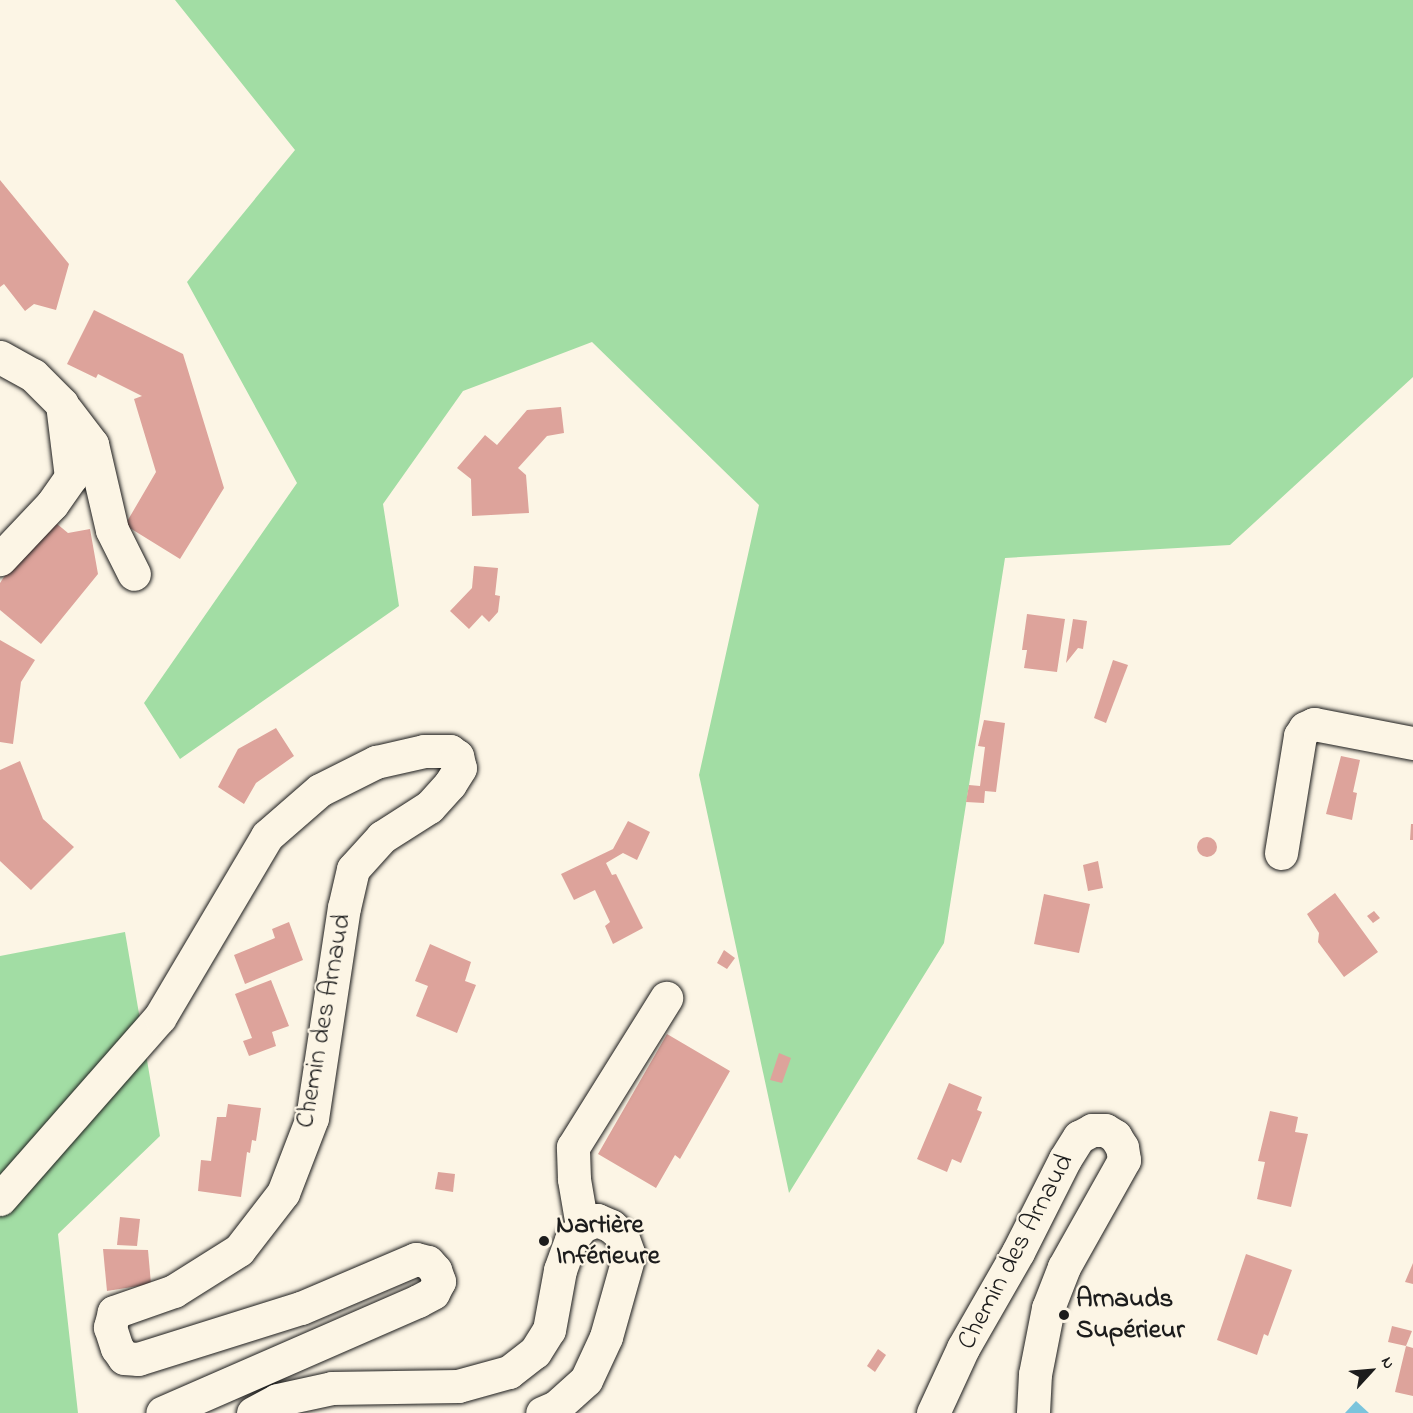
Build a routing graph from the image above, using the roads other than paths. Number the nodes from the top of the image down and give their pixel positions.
1 (0, 357) edge
2 (62, 404) junction
3 (0, 559) edge
4 (134, 574) dead end
5 (1413, 743) edge
6 (1281, 853) dead end
7 (666, 998) dead end
8 (0, 1199) edge
9 (582, 1226) junction
10 (162, 1413) edge
11 (253, 1413) edge
12 (542, 1413) edge
13 (933, 1413) edge
14 (1033, 1413) edge

1 - 2 street
2 - 3 street
2 - 4 street
5 - 6 street
7 - 9 street
8 - 10 street, Chemin des Arnaud
9 - 11 street
9 - 12 street
13 - 14 street, Chemin des Arnaud

